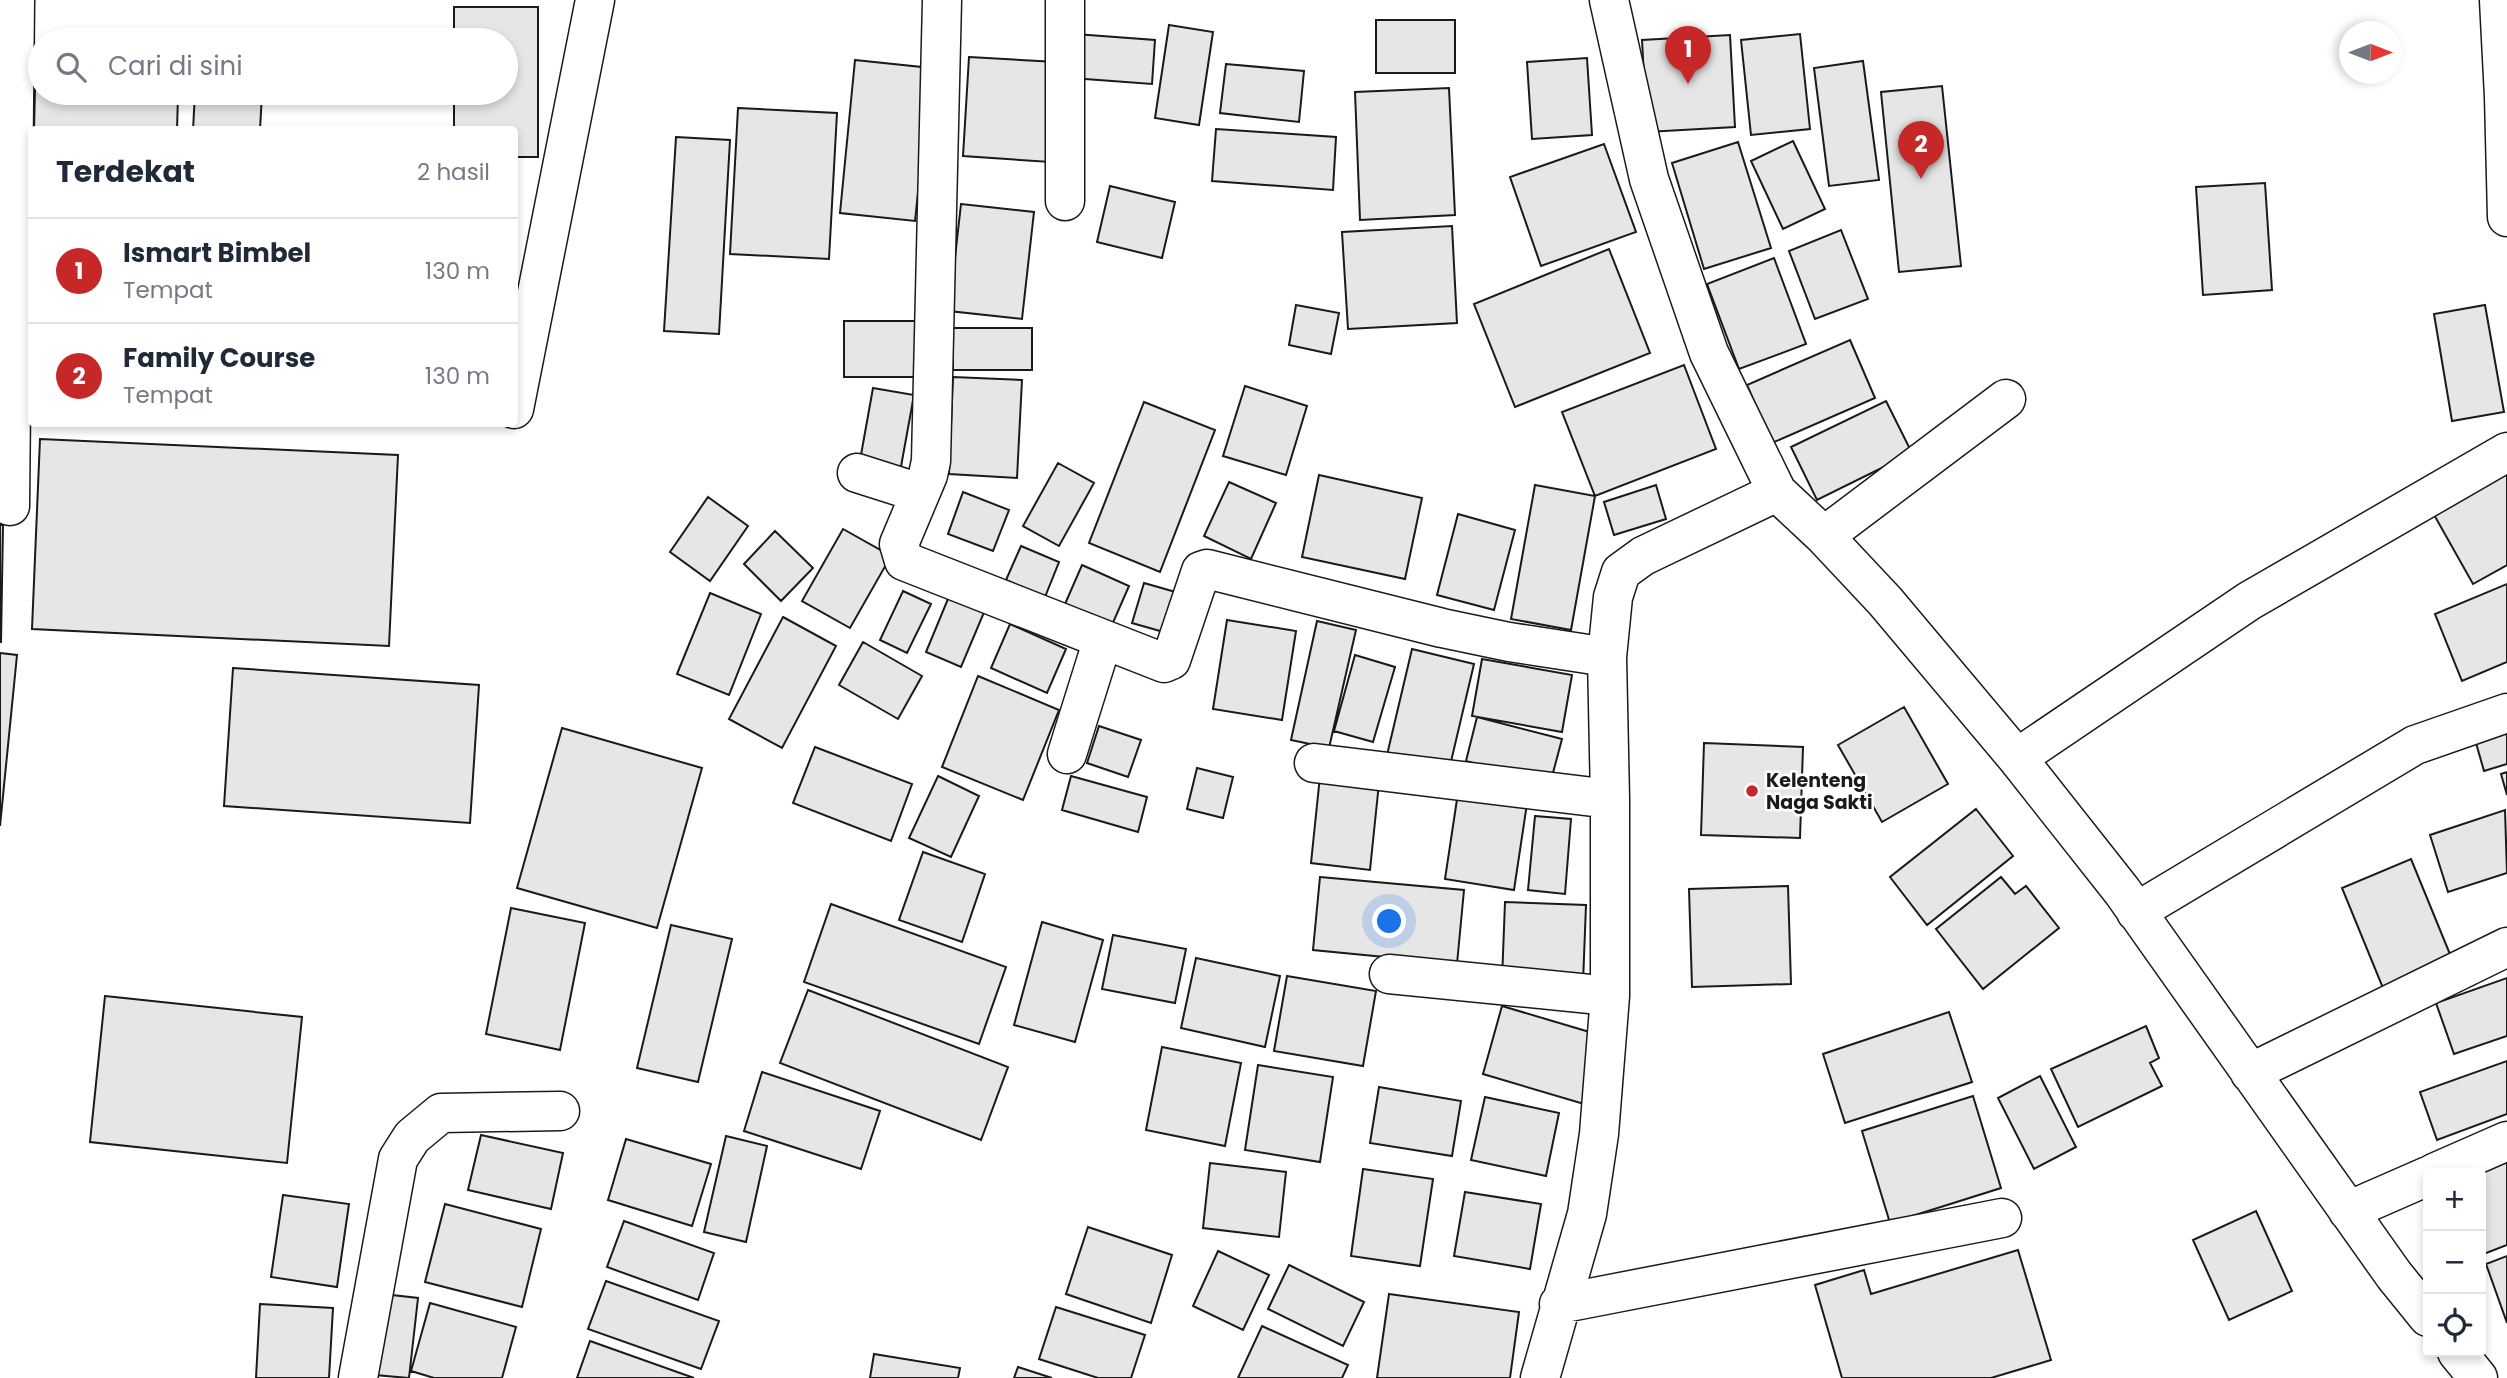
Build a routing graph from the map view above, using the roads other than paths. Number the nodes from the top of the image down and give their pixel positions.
1 (15, 0) edge
2 (595, 0) edge
3 (942, 0) edge
4 (1065, 0) edge
5 (1609, 0) edge
6 (2499, 0) edge
7 (1065, 201) dead end
8 (2507, 217) edge
9 (518, 390) edge
10 (2006, 399) dead end
11 (2507, 452) edge
12 (857, 473) dead end
13 (1777, 492) junction
14 (920, 493) junction
15 (10, 506) dead end
16 (1824, 537) junction
17 (1103, 639) junction
18 (1607, 657) junction
19 (2507, 713) edge
20 (1067, 754) dead end
21 (2017, 758) junction
22 (1314, 763) dead end
23 (1610, 799) junction
24 (2137, 912) junction
25 (2507, 947) edge
26 (1389, 974) dead end
27 (1610, 996) junction
28 (2250, 1073) junction
29 (560, 1111) dead end
30 (2507, 1141) edge
31 (2445, 1168) edge
32 (2423, 1177) edge
33 (2348, 1211) junction
34 (2002, 1218) dead end
35 (1559, 1304) junction
36 (2423, 1311) edge
37 (2461, 1357) edge
38 (358, 1378) edge
39 (1540, 1378) edge
40 (2478, 1378) edge

1 - 15 street
2 - 9 street
3 - 14 street
4 - 7 street
5 - 13 street
6 - 8 street
10 - 16 street
11 - 21 street
12 - 14 street
13 - 16 street
13 - 18 street
14 - 17 street
16 - 21 street
17 - 18 street
17 - 20 street
18 - 23 street
19 - 24 street
21 - 24 street
22 - 23 street
23 - 27 street
24 - 28 street
25 - 28 street
26 - 27 street
27 - 35 street
28 - 33 street
29 - 38 street
30 - 31 street
32 - 33 street
33 - 36 street
34 - 35 street
35 - 39 street
37 - 40 street

